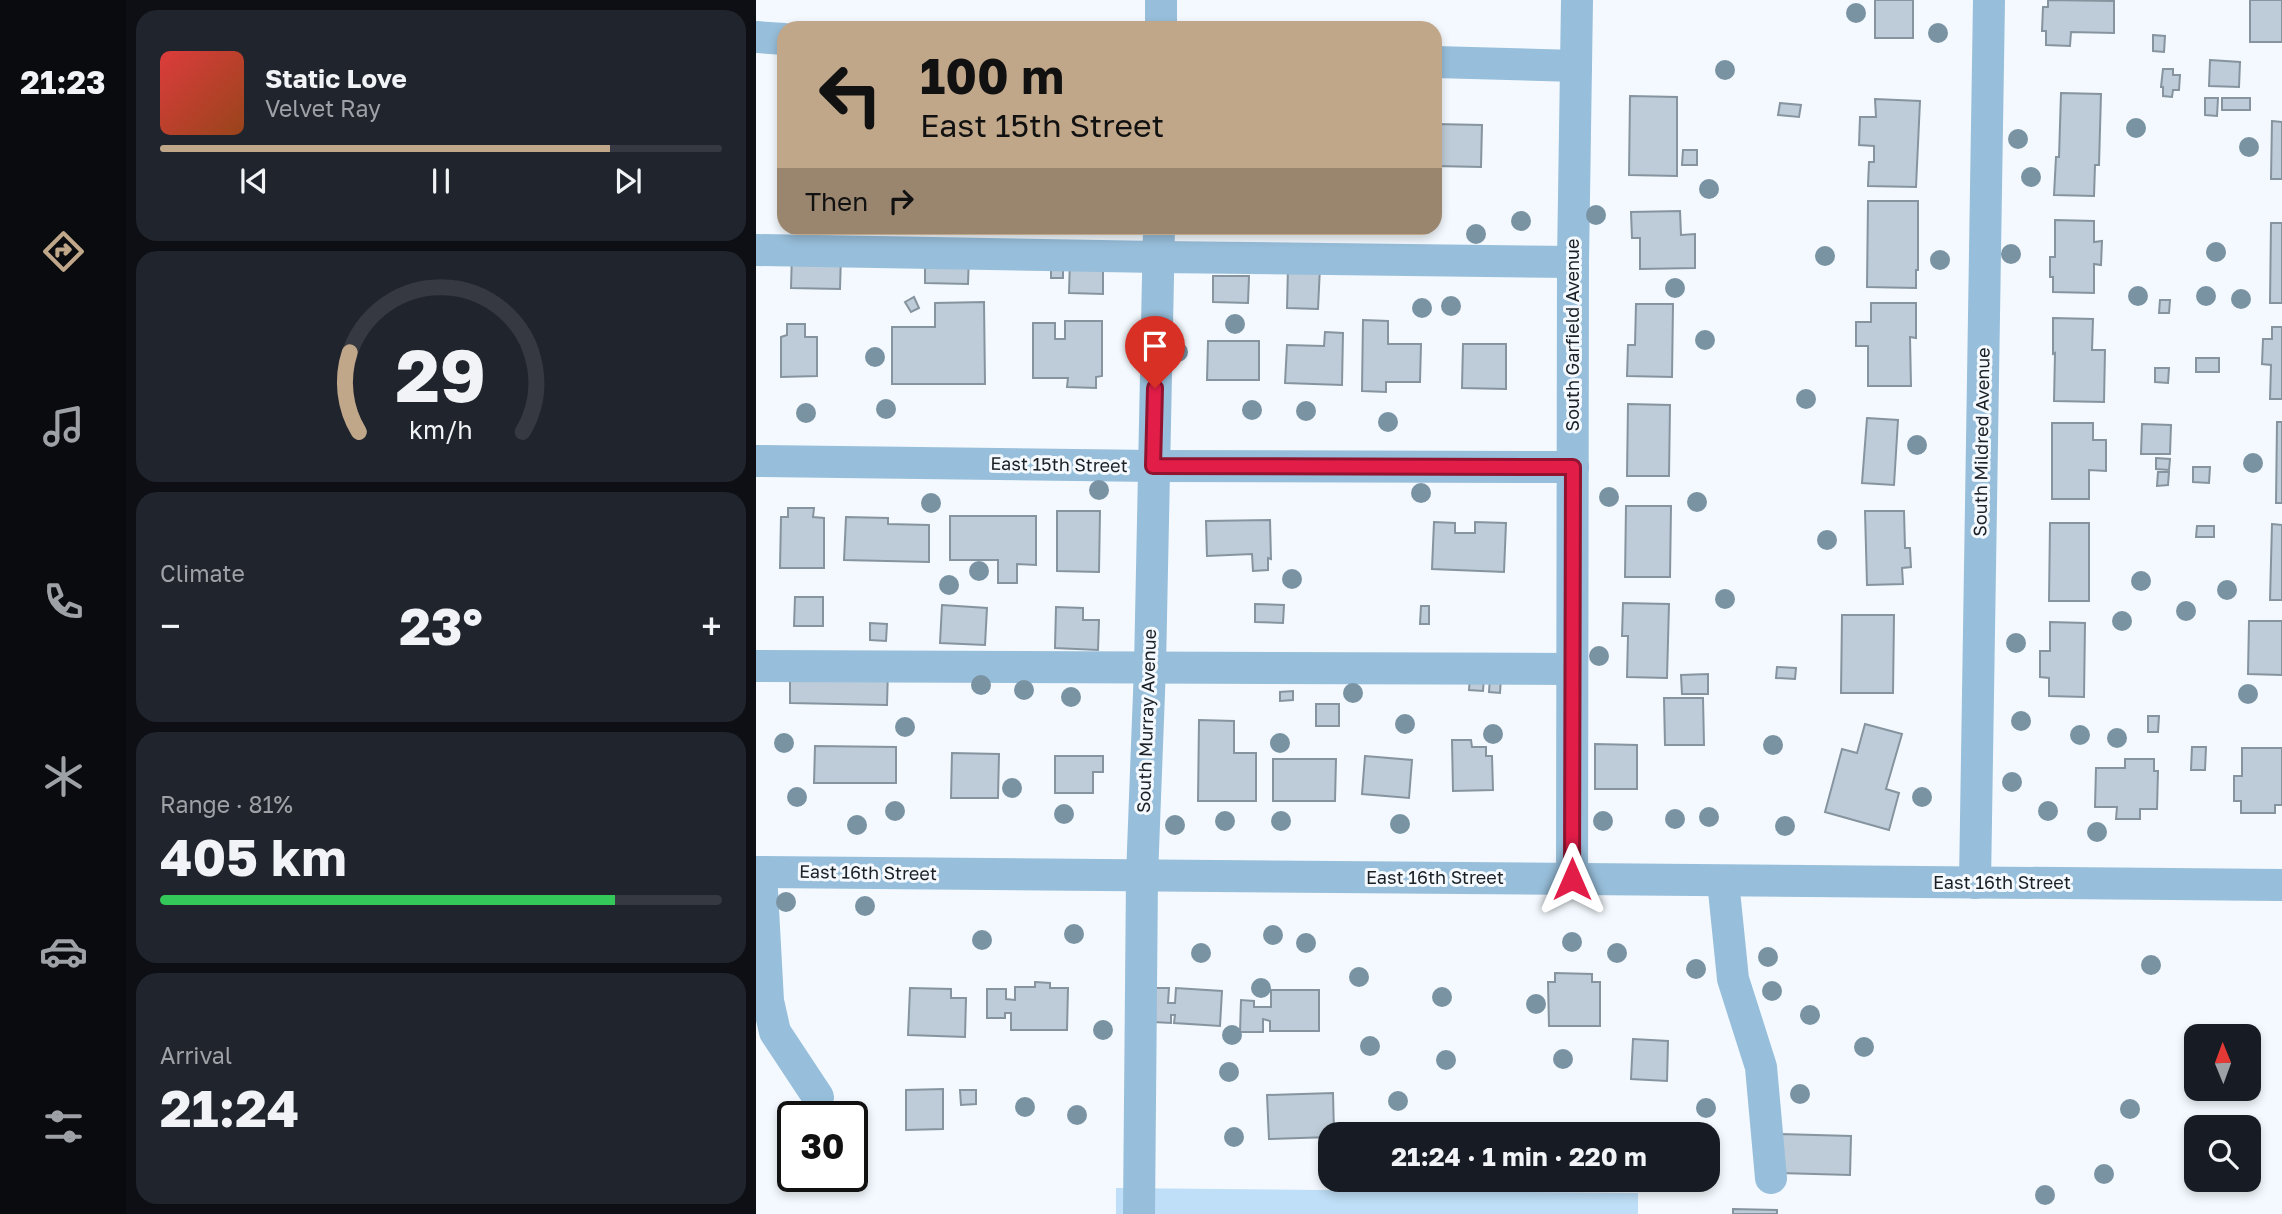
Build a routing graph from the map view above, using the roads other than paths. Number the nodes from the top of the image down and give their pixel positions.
1 (1161, 0) edge
2 (1577, 0) edge
3 (1989, 0) edge
4 (1161, 21) edge
5 (756, 37) edge
6 (777, 38) edge
7 (1442, 62) edge
8 (1576, 66) junction
9 (1158, 242) edge
10 (756, 250) edge
11 (1573, 262) junction
12 (756, 461) edge
13 (1153, 466) junction
14 (1573, 467) junction
15 (756, 666) edge
16 (1150, 667) junction
17 (1572, 669) junction
18 (759, 872) edge
19 (1142, 876) junction
20 (1572, 879) junction
21 (1723, 881) junction
22 (1975, 883) junction
23 (2282, 886) edge
24 (818, 1097) dead end
25 (1771, 1178) dead end
26 (1139, 1214) edge

1 - 4 street
2 - 8 street, South Garfield Avenue
3 - 22 street, South Mildred Avenue
5 - 6 street
7 - 8 street
8 - 11 street, South Garfield Avenue
9 - 10 street
9 - 11 street
9 - 13 street, South Murray Avenue
11 - 14 street, South Garfield Avenue
12 - 13 street, East 15th Street
13 - 14 street, East 15th Street
13 - 16 street, South Murray Avenue
14 - 17 street, South Garfield Avenue
15 - 16 street
16 - 17 street
16 - 19 street, South Murray Avenue
17 - 20 street, South Garfield Avenue
18 - 19 street, East 16th Street
18 - 24 street
19 - 20 street, East 16th Street
19 - 26 street, South Murray Avenue
20 - 21 street, East 16th Street
21 - 22 street, East 16th Street
21 - 25 street
22 - 23 street, East 16th Street

